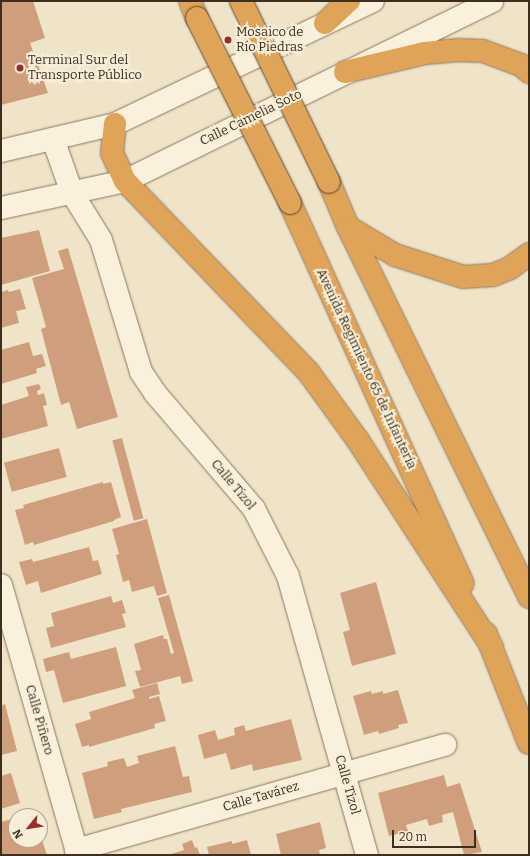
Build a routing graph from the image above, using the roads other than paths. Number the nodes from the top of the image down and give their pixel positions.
1 (241, 1) edge
2 (349, 1) edge
3 (374, 1) edge
4 (492, 1) edge
5 (194, 9) edge
6 (325, 23) junction
7 (346, 72) junction
8 (529, 72) edge
9 (115, 124) junction
10 (53, 139) junction
11 (1, 151) edge
12 (125, 181) junction
13 (72, 193) junction
14 (1, 208) edge
15 (348, 227) junction
16 (529, 254) edge
17 (1, 585) edge
18 (529, 597) edge
19 (492, 647) junction
20 (529, 743) edge
21 (445, 745) dead end
22 (344, 774) junction
23 (77, 852) edge
24 (367, 855) edge

1 - 15 highway, bridge
2 - 6 highway
3 - 6 street
4 - 7 street, Calle Camelia Soto
5 - 19 highway, Avenida Regimiento 65 de Infantería, bridge
6 - 9 street
7 - 8 highway
7 - 12 street, Calle Camelia Soto
9 - 10 street
9 - 12 highway
10 - 11 street
10 - 13 street, Calle Tizol
12 - 13 street, Calle Camelia Soto
12 - 19 highway
13 - 14 street, Calle Camelia Soto
13 - 22 street, Calle Tizol
15 - 16 highway
15 - 18 highway
17 - 23 street, Calle Piñero
19 - 20 highway, Avenida Regimiento 65 de Infantería
21 - 22 street, Calle Tavárez
22 - 23 street, Calle Tavárez
22 - 24 street, Calle Tizol

